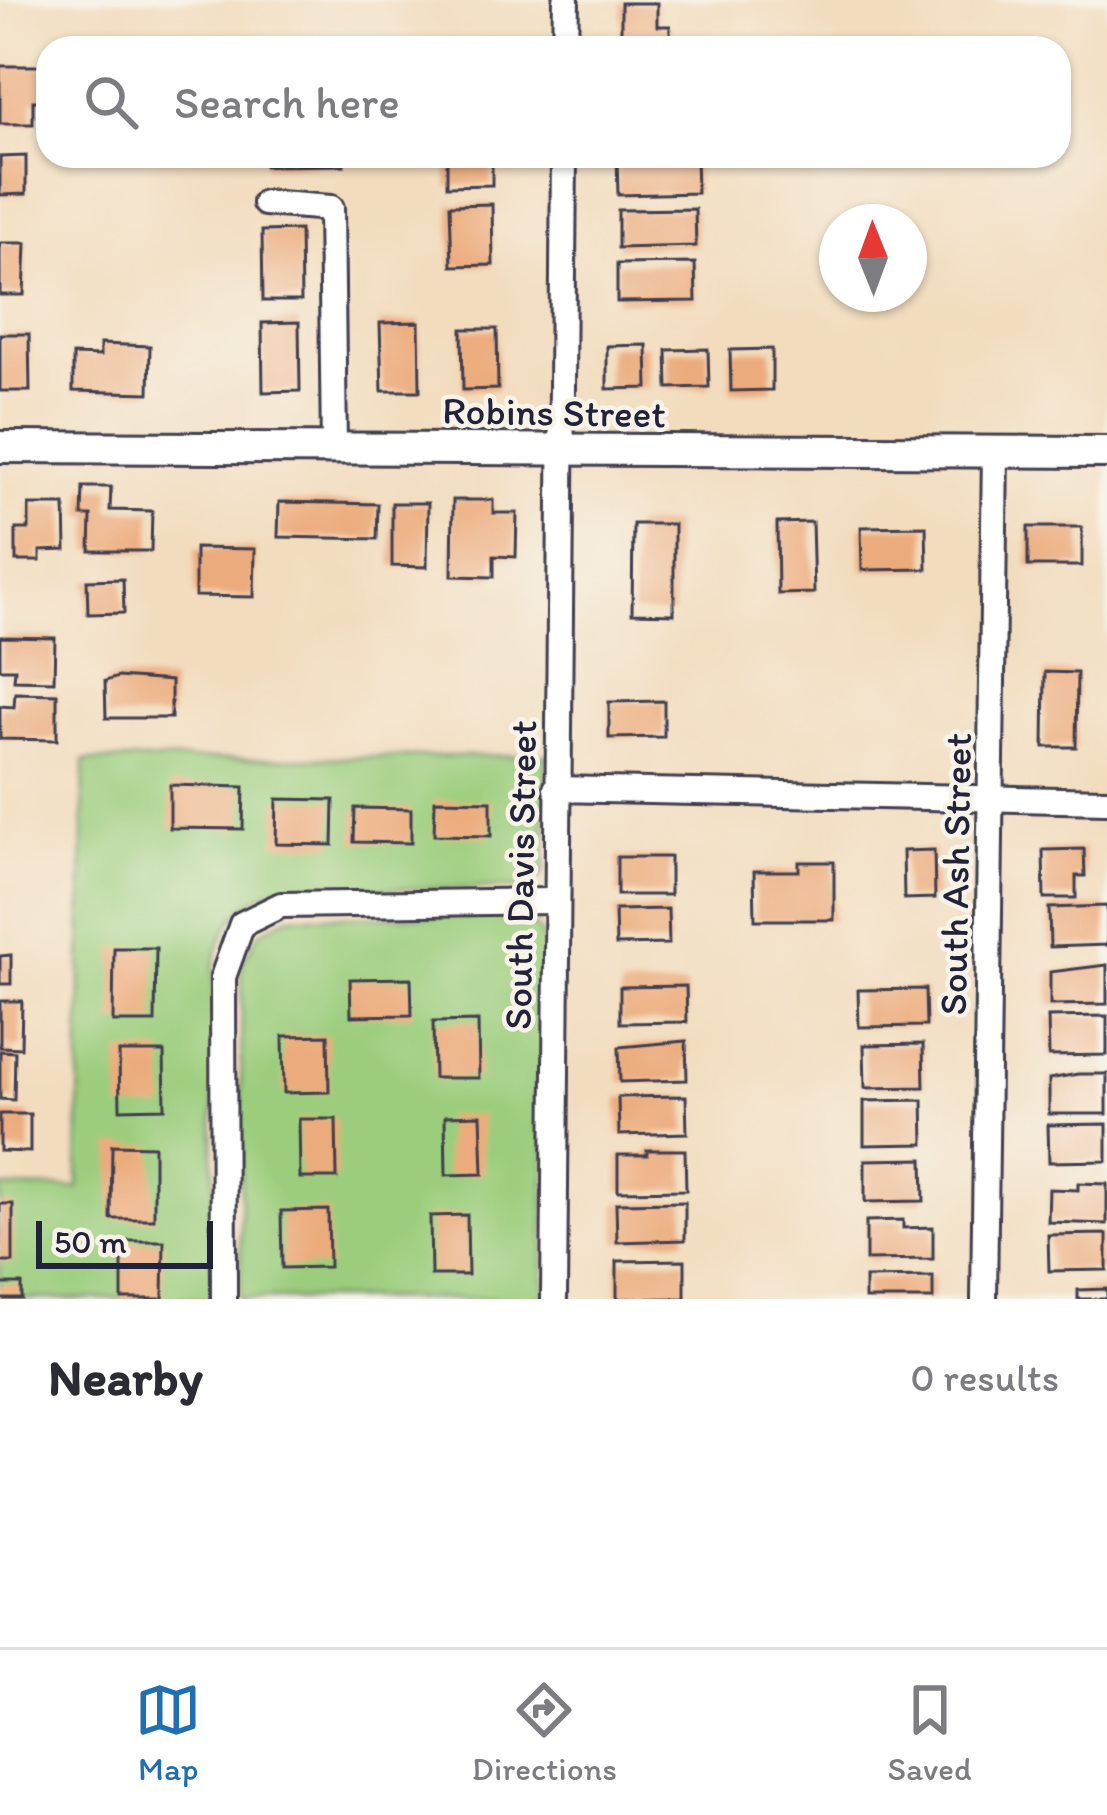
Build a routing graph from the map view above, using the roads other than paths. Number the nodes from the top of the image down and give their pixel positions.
1 (566, 0) edge
2 (565, 36) edge
3 (564, 168) edge
4 (265, 203) dead end
5 (0, 447) edge
6 (334, 447) junction
7 (995, 450) junction
8 (561, 452) junction
9 (1107, 452) edge
10 (556, 789) junction
11 (993, 800) junction
12 (1107, 801) edge
13 (554, 902) junction
14 (224, 1299) edge
15 (554, 1299) edge
16 (984, 1299) edge

1 - 2 street
3 - 8 street, South Davis Street
4 - 6 street
5 - 6 street, Robins Street
6 - 8 street, Robins Street
7 - 8 street, Robins Street
7 - 9 street, Robins Street
7 - 11 street, South Ash Street
8 - 10 street, South Davis Street
10 - 11 street
10 - 13 street, South Davis Street
11 - 12 street
11 - 16 street, South Ash Street
13 - 14 street
13 - 15 street, South Davis Street

